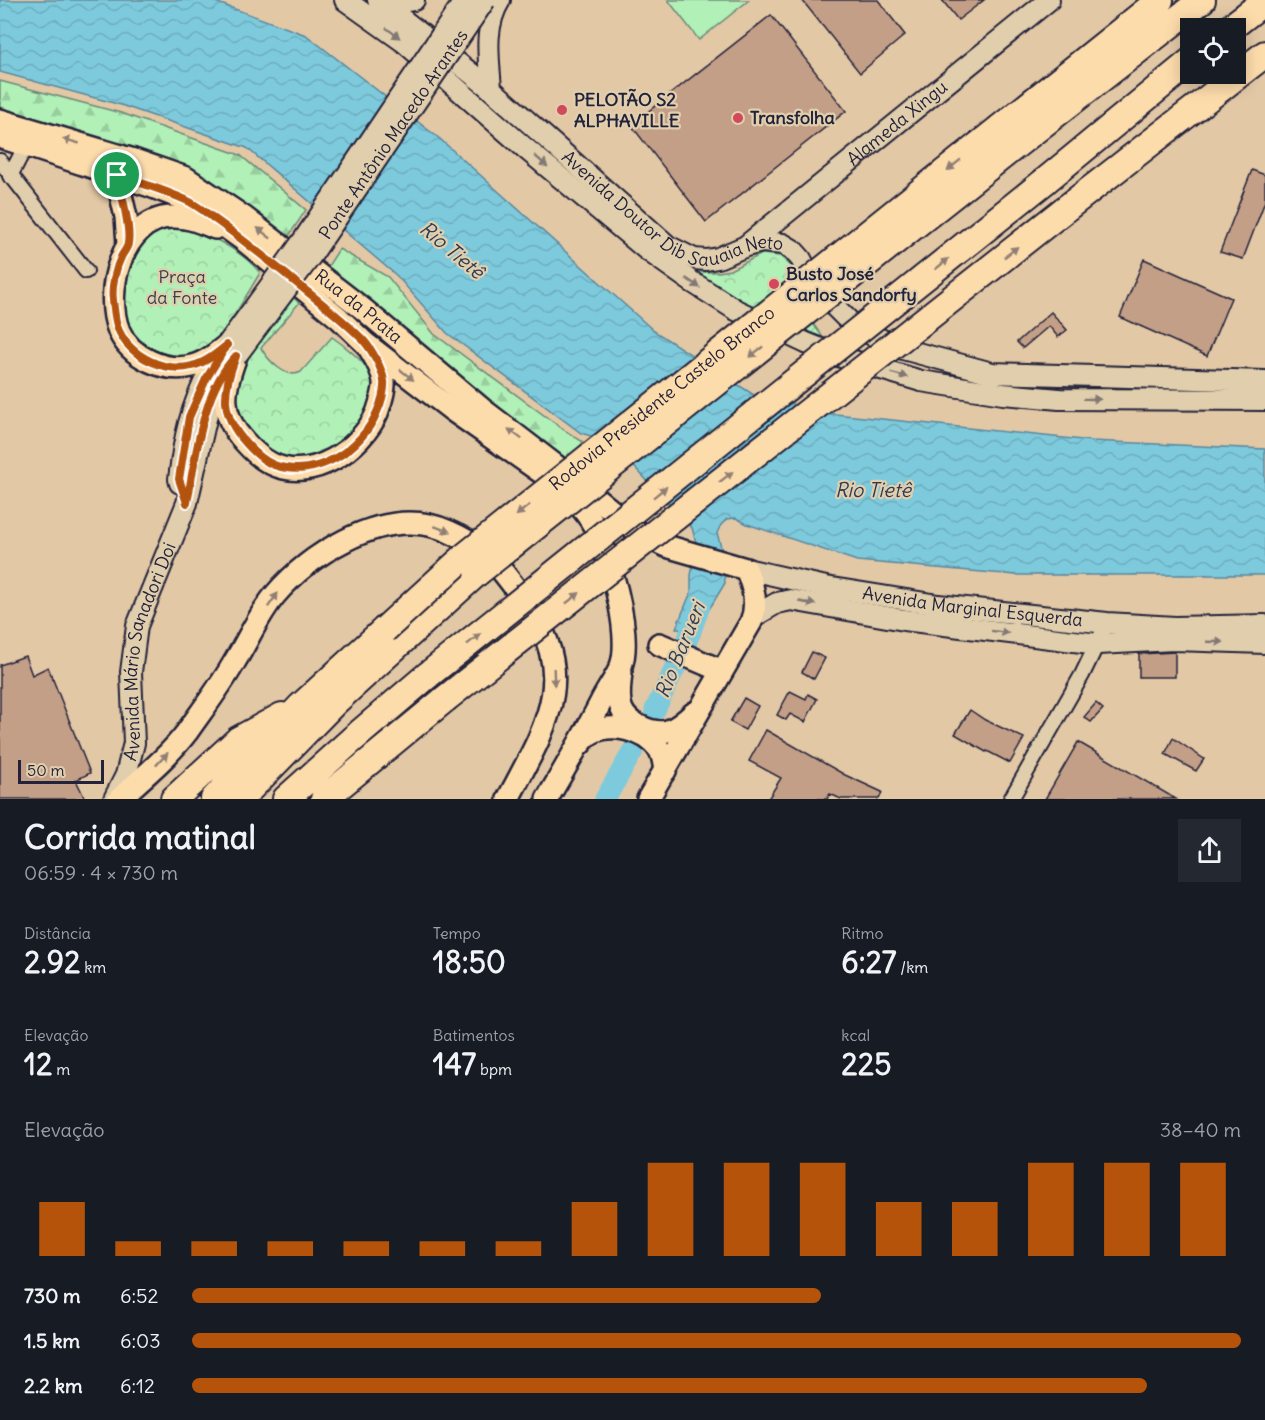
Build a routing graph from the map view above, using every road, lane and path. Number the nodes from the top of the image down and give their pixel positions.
1 (345, 0) edge
2 (378, 0) edge
3 (414, 0) edge
4 (465, 0) edge
5 (474, 0) edge
6 (1049, 0) edge
7 (1160, 0) edge
8 (1202, 0) edge
9 (1265, 1) edge
10 (493, 3) edge
11 (1243, 18) edge
12 (1265, 54) edge
13 (1180, 70) edge
14 (491, 89) junction
15 (0, 120) edge
16 (0, 136) edge
17 (1007, 137) junction
18 (31, 146) junction
19 (111, 153) junction
20 (0, 161) edge
21 (117, 175) junction
22 (10, 176) junction
23 (246, 242) junction
24 (128, 244) junction
25 (746, 246) junction
26 (86, 272) dead end
27 (812, 280) junction
28 (766, 324) junction
29 (365, 343) junction
30 (231, 350) junction
31 (1265, 381) edge
32 (1265, 400) edge
33 (684, 551) joint
34 (742, 568) junction
35 (753, 617) junction
36 (1107, 623) junction
37 (1265, 625) edge
38 (393, 635) junction
39 (1265, 643) edge
40 (659, 644) dead end
41 (1098, 644) junction
42 (621, 664) junction
43 (713, 667) junction
44 (705, 702) junction
45 (301, 706) junction
46 (579, 744) junction
47 (665, 771) junction
48 (117, 799) edge
49 (174, 799) edge
50 (214, 799) edge
51 (240, 799) edge
52 (286, 799) edge
53 (324, 799) edge
54 (508, 799) edge
55 (547, 799) edge
56 (648, 799) edge
57 (1011, 799) edge

1 -> 28 main road, Avenida Doutor Dib Sauaia Neto
2 - 3 main road
2 - 14 main road, Avenida Doutor Dib Sauaia Neto
4 - 30 main road, Ponte Antônio Macedo Arantes, bridge
5 - 10 main road
6 - 25 main road, Alameda Xingu
7 - 17 highway
8 - 17 highway
9 - 11 highway
10 - 14 main road
10 - 30 main road, Ponte Antônio Macedo Arantes, bridge
53 -> 12 highway, bridge
52 -> 13 highway, bridge
14 - 25 main road, Avenida Doutor Dib Sauaia Neto
19 -> 15 main road, Rua da Prata
16 - 18 main road, Rua da Prata
17 -> 38 highway, bridge
18 - 21 main road, Rua da Prata
18 - 22 street
19 - 21 main road
33 -> 19 main road, Rua da Prata
20 - 22 street
21 - 23 main road, Rua da Prata
21 - 24 main road
22 - 26 street
23 - 24 main road
23 - 29 main road, Rua da Prata
24 - 30 main road
25 - 27 main road, Avenida Doutor Dib Sauaia Neto
27 - 28 main road
27 - 31 main road, Avenida Doutor Dib Sauaia Neto
28 -> 32 main road
29 - 30 main road
29 -> 42 main road, Rua da Prata
30 - 48 main road, Avenida Mário Sanadori Doi
33 - 34 main road, Avenida Marginal Esquerda
34 - 35 main road
34 - 36 main road, Avenida Marginal Esquerda
35 -> 41 main road, Avenida Marginal Esquerda
35 - 43 main road
36 - 37 main road, Avenida Marginal Esquerda
36 - 41 street
38 - 45 highway
38 - 51 highway
41 -> 39 main road, Avenida Marginal Esquerda
40 - 43 main road
41 - 57 street
42 - 44 main road, Rua da Prata
42 - 46 main road
43 - 44 main road
44 - 47 main road
45 - 49 highway
45 - 50 highway
46 - 47 main road
46 - 55 main road
47 - 56 main road
48 -> 54 main road

